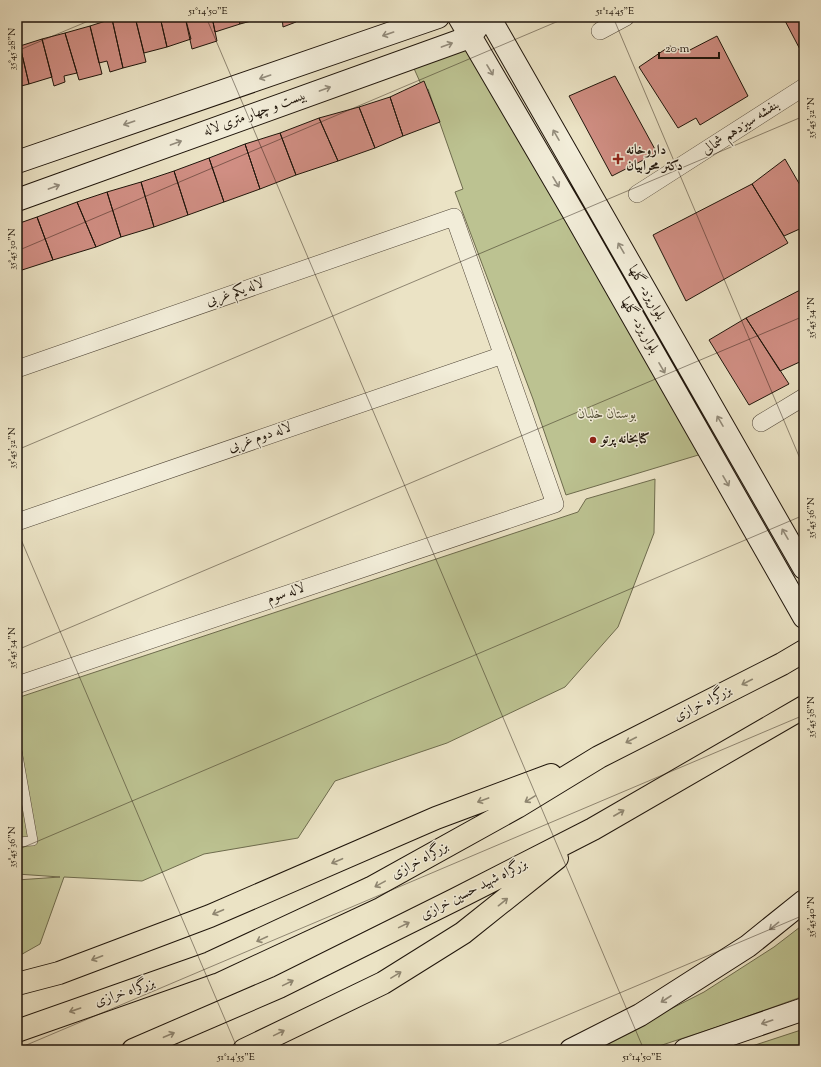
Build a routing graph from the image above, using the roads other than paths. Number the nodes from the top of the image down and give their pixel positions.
1 (438, 17) edge
2 (459, 17) edge
3 (486, 17) edge
4 (489, 17) edge
5 (626, 17) edge
6 (600, 31) dead end
7 (470, 37) junction
8 (804, 87) edge
9 (17, 162) edge
10 (637, 194) dead end
11 (17, 200) edge
12 (503, 355) junction
13 (17, 369) edge
14 (804, 397) edge
15 (761, 423) dead end
16 (17, 522) edge
17 (804, 568) edge
18 (804, 617) edge
19 (804, 651) edge
20 (17, 685) edge
21 (804, 707) edge
22 (17, 750) edge
23 (599, 757) junction
24 (593, 828) junction
25 (17, 842) edge
26 (804, 901) edge
27 (17, 984) edge
28 (804, 1009) edge
29 (17, 1031) edge
30 (133, 1050) edge
31 (244, 1050) edge
32 (572, 1050) edge
33 (685, 1050) edge

1 -> 9 main road
2 - 7 main road, بلوار یزد- گلها
3 - 7 main road
17 -> 4 main road, بلواریزد- گلها
5 - 6 street
11 -> 7 main road, بیست و چهار متری لاله
7 -> 18 main road, بلوار یزد- گلها
8 - 10 street, بنفشه سیزدهم شمالی
12 - 13 street, لاله یکم غربی
12 - 16 street, لاله دوم غربی
12 - 20 street, لاله سوم
14 - 15 street
19 -> 23 highway, بزرگراه خرازی
24 -> 21 highway, بزرگراه شهید حسین خرازی
22 - 25 lane
23 -> 27 highway
23 -> 29 highway, بزرگراه خرازی
30 -> 24 highway, بزرگراه شهید حسین خرازی
31 -> 24 highway
26 -> 32 main road
28 -> 33 main road

